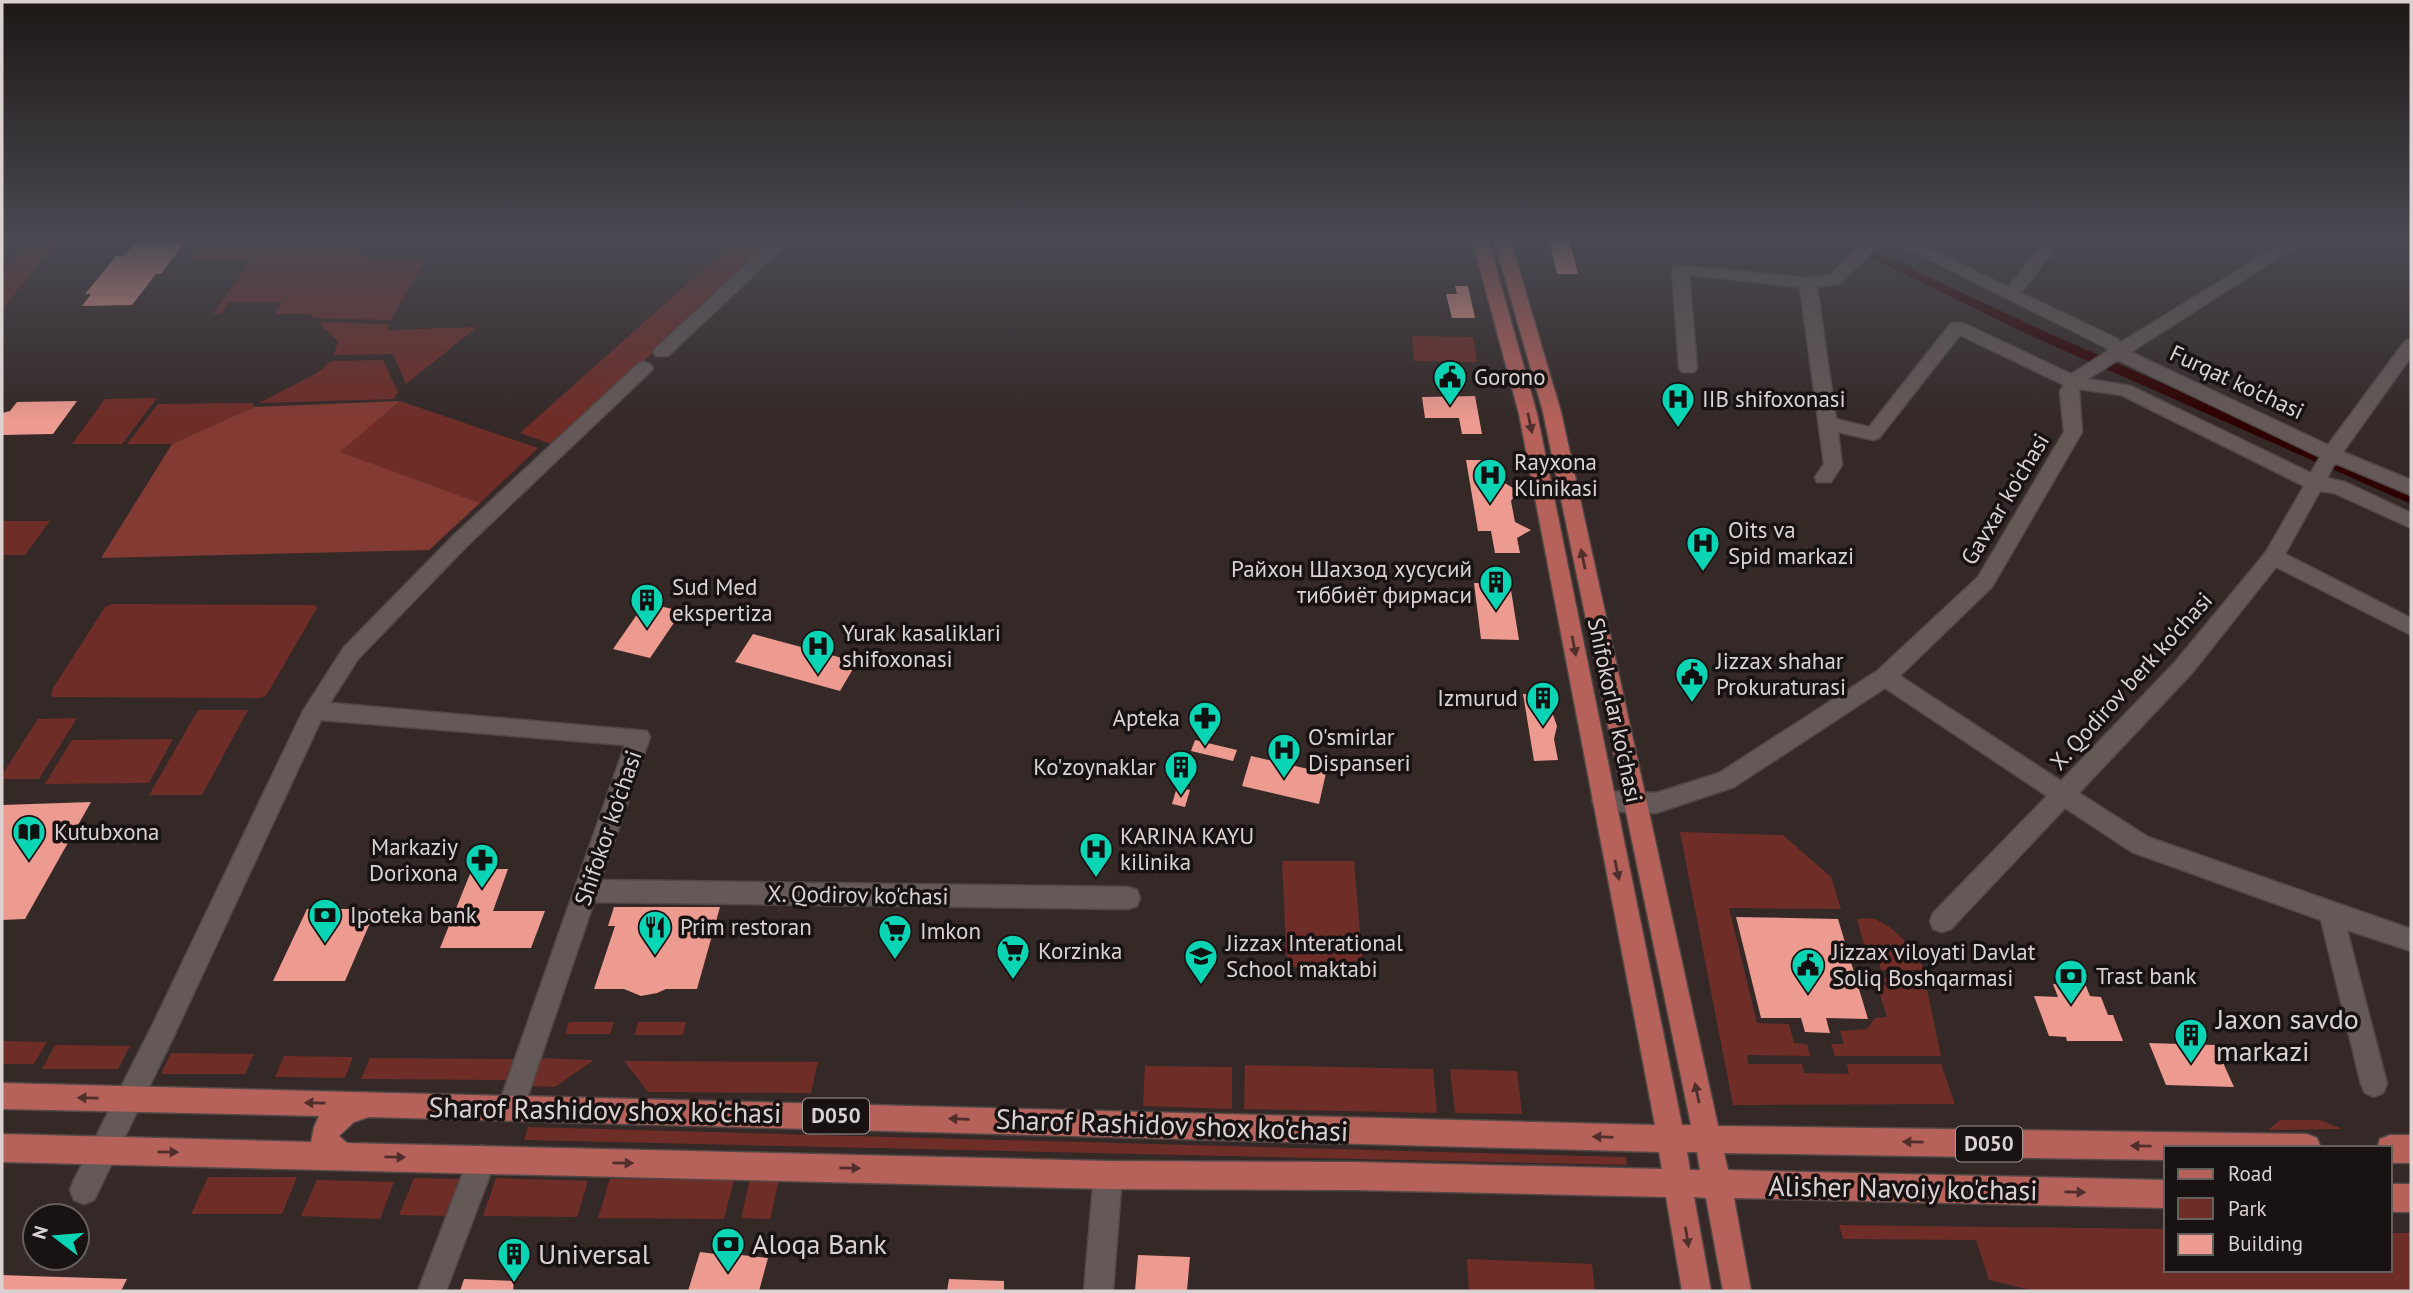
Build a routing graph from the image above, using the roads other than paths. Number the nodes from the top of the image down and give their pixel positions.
1 (719, 299) edge
2 (1497, 299) edge
3 (1519, 299) edge
4 (1682, 299) edge
5 (1810, 299) edge
6 (2022, 299) edge
7 (2202, 299) edge
8 (2411, 345) edge
9 (662, 352) dead end
10 (2117, 352) junction
11 (644, 368) dead end
12 (1688, 368) dead end
13 (2081, 377) junction
14 (1829, 424) junction
15 (2331, 454) junction
16 (1824, 477) dead end
17 (2315, 483) junction
18 (2411, 488) edge
19 (2411, 521) edge
20 (2273, 557) junction
21 (2411, 627) edge
22 (1885, 677) junction
23 (314, 711) junction
24 (2064, 795) junction
25 (1603, 802) junction
26 (1634, 802) junction
27 (587, 891) junction
28 (1128, 898) dead end
29 (2330, 913) junction
30 (1942, 921) dead end
31 (2411, 940) edge
32 (2374, 1084) dead end
33 (2, 1096) edge
34 (129, 1100) junction
35 (375, 1104) junction
36 (511, 1107) junction
37 (1671, 1138) junction
38 (1707, 1138) junction
39 (2187, 1146) edge
40 (2, 1148) edge
41 (2392, 1149) edge
42 (2411, 1149) edge
43 (103, 1151) junction
44 (341, 1156) junction
45 (482, 1159) junction
46 (1108, 1175) junction
47 (1640, 1183) joint
48 (1679, 1183) junction
49 (1717, 1184) junction
50 (84, 1190) dead end
51 (2164, 1194) edge
52 (2392, 1198) edge
53 (2411, 1198) edge
54 (432, 1291) edge
55 (1098, 1291) edge
56 (1696, 1291) edge
57 (1737, 1291) edge

1 - 9 street
2 -> 25 main road, Shifokorlar ko'chasi
26 -> 3 main road, Shifokorlar ko'chasi
4 - 12 street
5 - 14 street
6 - 10 street, Furqat ko'chasi
7 - 10 street
8 - 15 street, X. Qodirov berk ko'chasi
10 - 13 street
10 - 15 street, Furqat ko'chasi
11 - 23 street
13 - 14 street
13 - 17 street
13 - 22 street, Gavxar ko'chasi
14 - 16 street
15 - 17 street, X. Qodirov berk ko'chasi
15 - 18 street, Furqat ko'chasi
17 - 19 street
17 - 20 street, X. Qodirov berk ko'chasi
20 - 21 street
20 - 24 street, X. Qodirov berk ko'chasi
22 - 24 street
22 - 26 street, Gavxar ko'chasi
23 - 27 street, Shifokor ko'chasi
23 - 34 street
24 - 29 street
24 - 30 street, X. Qodirov berk ko'chasi
25 - 26 street, Gavxar ko'chasi
25 -> 37 main road, Shifokorlar ko'chasi
38 -> 26 main road, Shifokorlar ko'chasi
27 - 28 street, X. Qodirov ko'chasi
27 - 36 street, Shifokor ko'chasi
29 - 31 street
29 - 32 street
34 -> 33 main road, Sharof Rashidov shox ko'chasi / D050
35 -> 34 main road, Sharof Rashidov shox ko'chasi / D050
34 - 43 street
35 - 36 main road, Sharof Rashidov shox ko'chasi / D050
35 - 44 main road
37 -> 36 main road, Sharof Rashidov shox ko'chasi / D050
37 - 38 main road, Alisher Navoiy ko'chasi / D050
37 - 48 main road, Shifokorlar ko'chasi
39 -> 38 main road, Alisher Navoiy ko'chasi / D050
38 - 49 main road, Shifokorlar ko'chasi
40 - 43 main road, Sharof Rashidov shox ko'chasi / D050
41 - 42 main road
43 -> 44 main road, Sharof Rashidov shox ko'chasi / D050
43 - 50 street
44 -> 45 main road, Sharof Rashidov shox ko'chasi / D050
45 -> 46 main road, Sharof Rashidov shox ko'chasi / D050
45 - 54 street
46 - 47 main road, Sharof Rashidov shox ko'chasi / D050
46 - 55 street
47 - 48 main road, Alisher Navoiy ko'chasi / D050
48 - 49 main road, Alisher Navoiy ko'chasi / D050
48 -> 56 main road, Shifokorlar ko'chasi
49 -> 51 main road, Alisher Navoiy ko'chasi / D050
49 - 57 main road, Shifokorlar ko'chasi
52 - 53 main road

